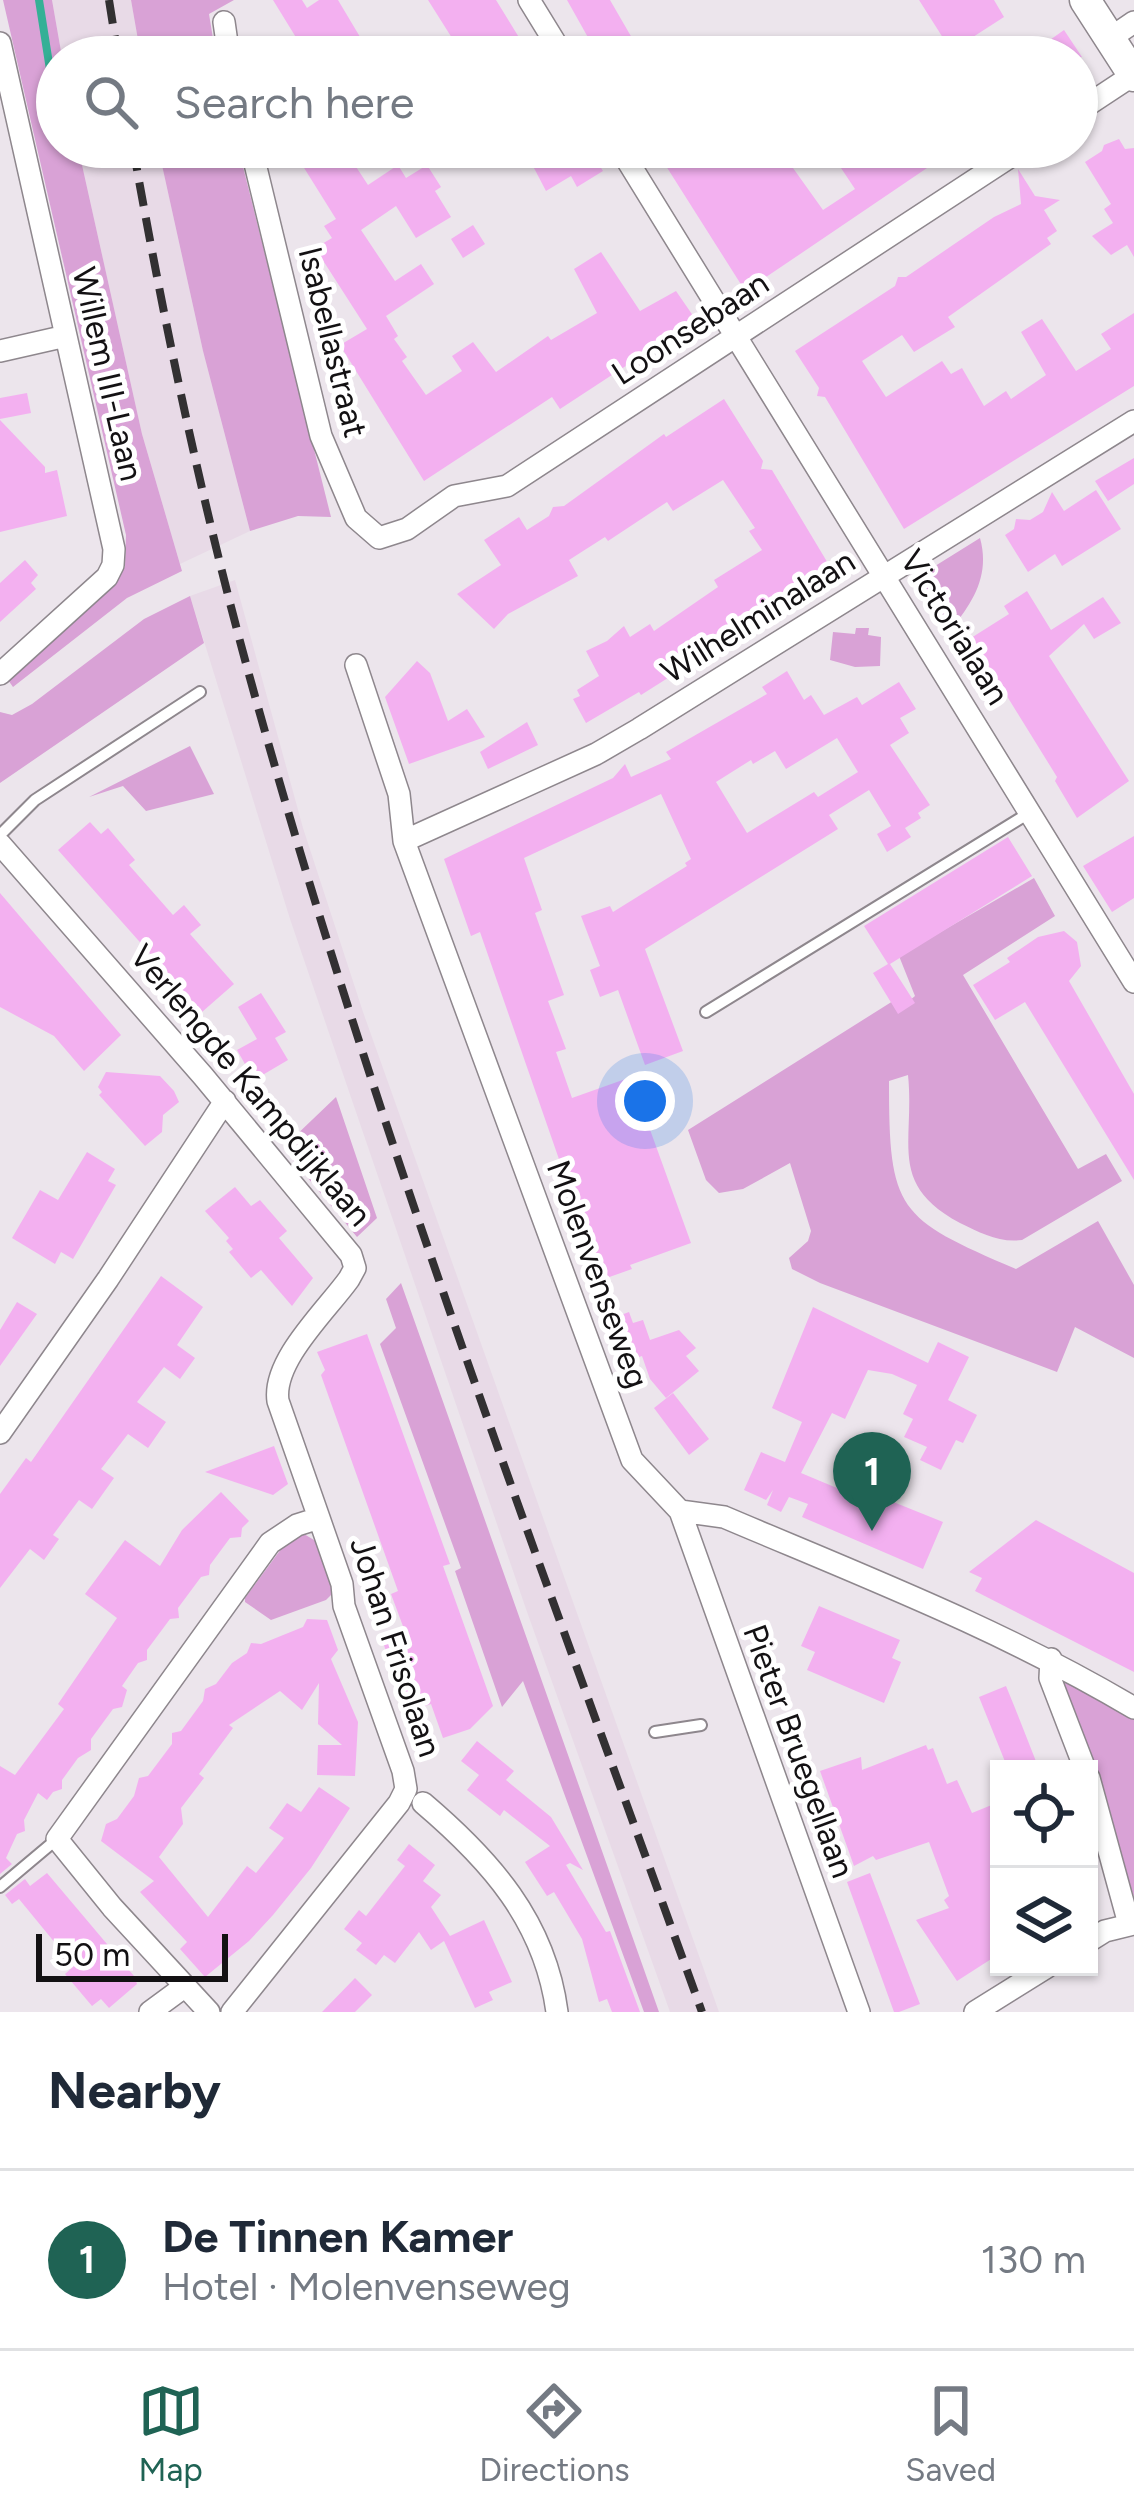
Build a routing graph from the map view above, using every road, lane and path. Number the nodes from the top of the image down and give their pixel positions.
1 (529, 0) edge
2 (1085, 0) edge
3 (224, 22) dead end
4 (1122, 31) edge
5 (226, 36) edge
6 (550, 36) edge
7 (0, 43) edge
8 (1134, 76) edge
9 (1098, 99) edge
10 (256, 168) edge
11 (632, 168) edge
12 (993, 168) edge
13 (66, 335) junction
14 (736, 339) junction
15 (0, 350) edge
16 (1134, 421) edge
17 (380, 538) joint
18 (884, 576) junction
19 (356, 665) dead end
20 (0, 674) edge
21 (200, 692) dead end
22 (1032, 812) junction
23 (0, 839) edge
24 (404, 841) junction
25 (1125, 946) edge
26 (1134, 982) edge
27 (706, 1012) dead end
28 (224, 1101) junction
29 (0, 1433) edge
30 (680, 1511) junction
31 (319, 1518) junction
32 (1051, 1659) junction
33 (1134, 1708) edge
34 (701, 1725) dead end
35 (655, 1732) dead end
36 (1082, 1760) edge
37 (423, 1803) dead end
38 (1098, 1809) edge
39 (57, 1839) junction
40 (0, 1887) edge
41 (1132, 1924) edge
42 (1098, 1937) edge
43 (1032, 1976) edge
44 (184, 1987) junction
45 (151, 2012) edge
46 (209, 2012) edge
47 (232, 2012) edge
48 (557, 2012) edge
49 (859, 2012) edge
50 (974, 2012) edge

1 - 6 street
2 - 4 main road
3 - 5 street
4 - 8 main road
7 - 13 street, Willem III-Laan
8 - 9 street
10 - 17 street, Isabellastraat
11 - 14 street, Victorialaan
12 - 14 street, Loonsebaan
13 - 15 street
13 - 20 street, Willem III-Laan
14 - 17 street, Loonsebaan
14 - 18 street, Victorialaan
16 - 18 street, Wilhelminalaan
18 - 22 street, Victorialaan
18 - 24 street, Wilhelminalaan
19 - 24 street, Molenvenseweg
21 - 23 lane
22 - 25 street, Victorialaan
22 - 27 lane
23 - 28 street, Verlengde Kampdijklaan
24 - 30 street, Molenvenseweg
25 - 26 street, Victorialaan
28 - 29 street
28 - 31 street, Verlengde Kampdijklaan
30 - 32 street
30 - 49 street, Pieter Bruegellaan
31 - 39 street, Johan Frisolaan
31 - 47 street, Johan Frisolaan
32 - 33 street
32 - 36 street
34 - 35 lane
37 - 48 street
38 - 41 street
39 - 40 lane, Johan Frisolaan
39 - 44 street
41 - 42 street
43 - 50 street
44 - 45 street
44 - 46 street

